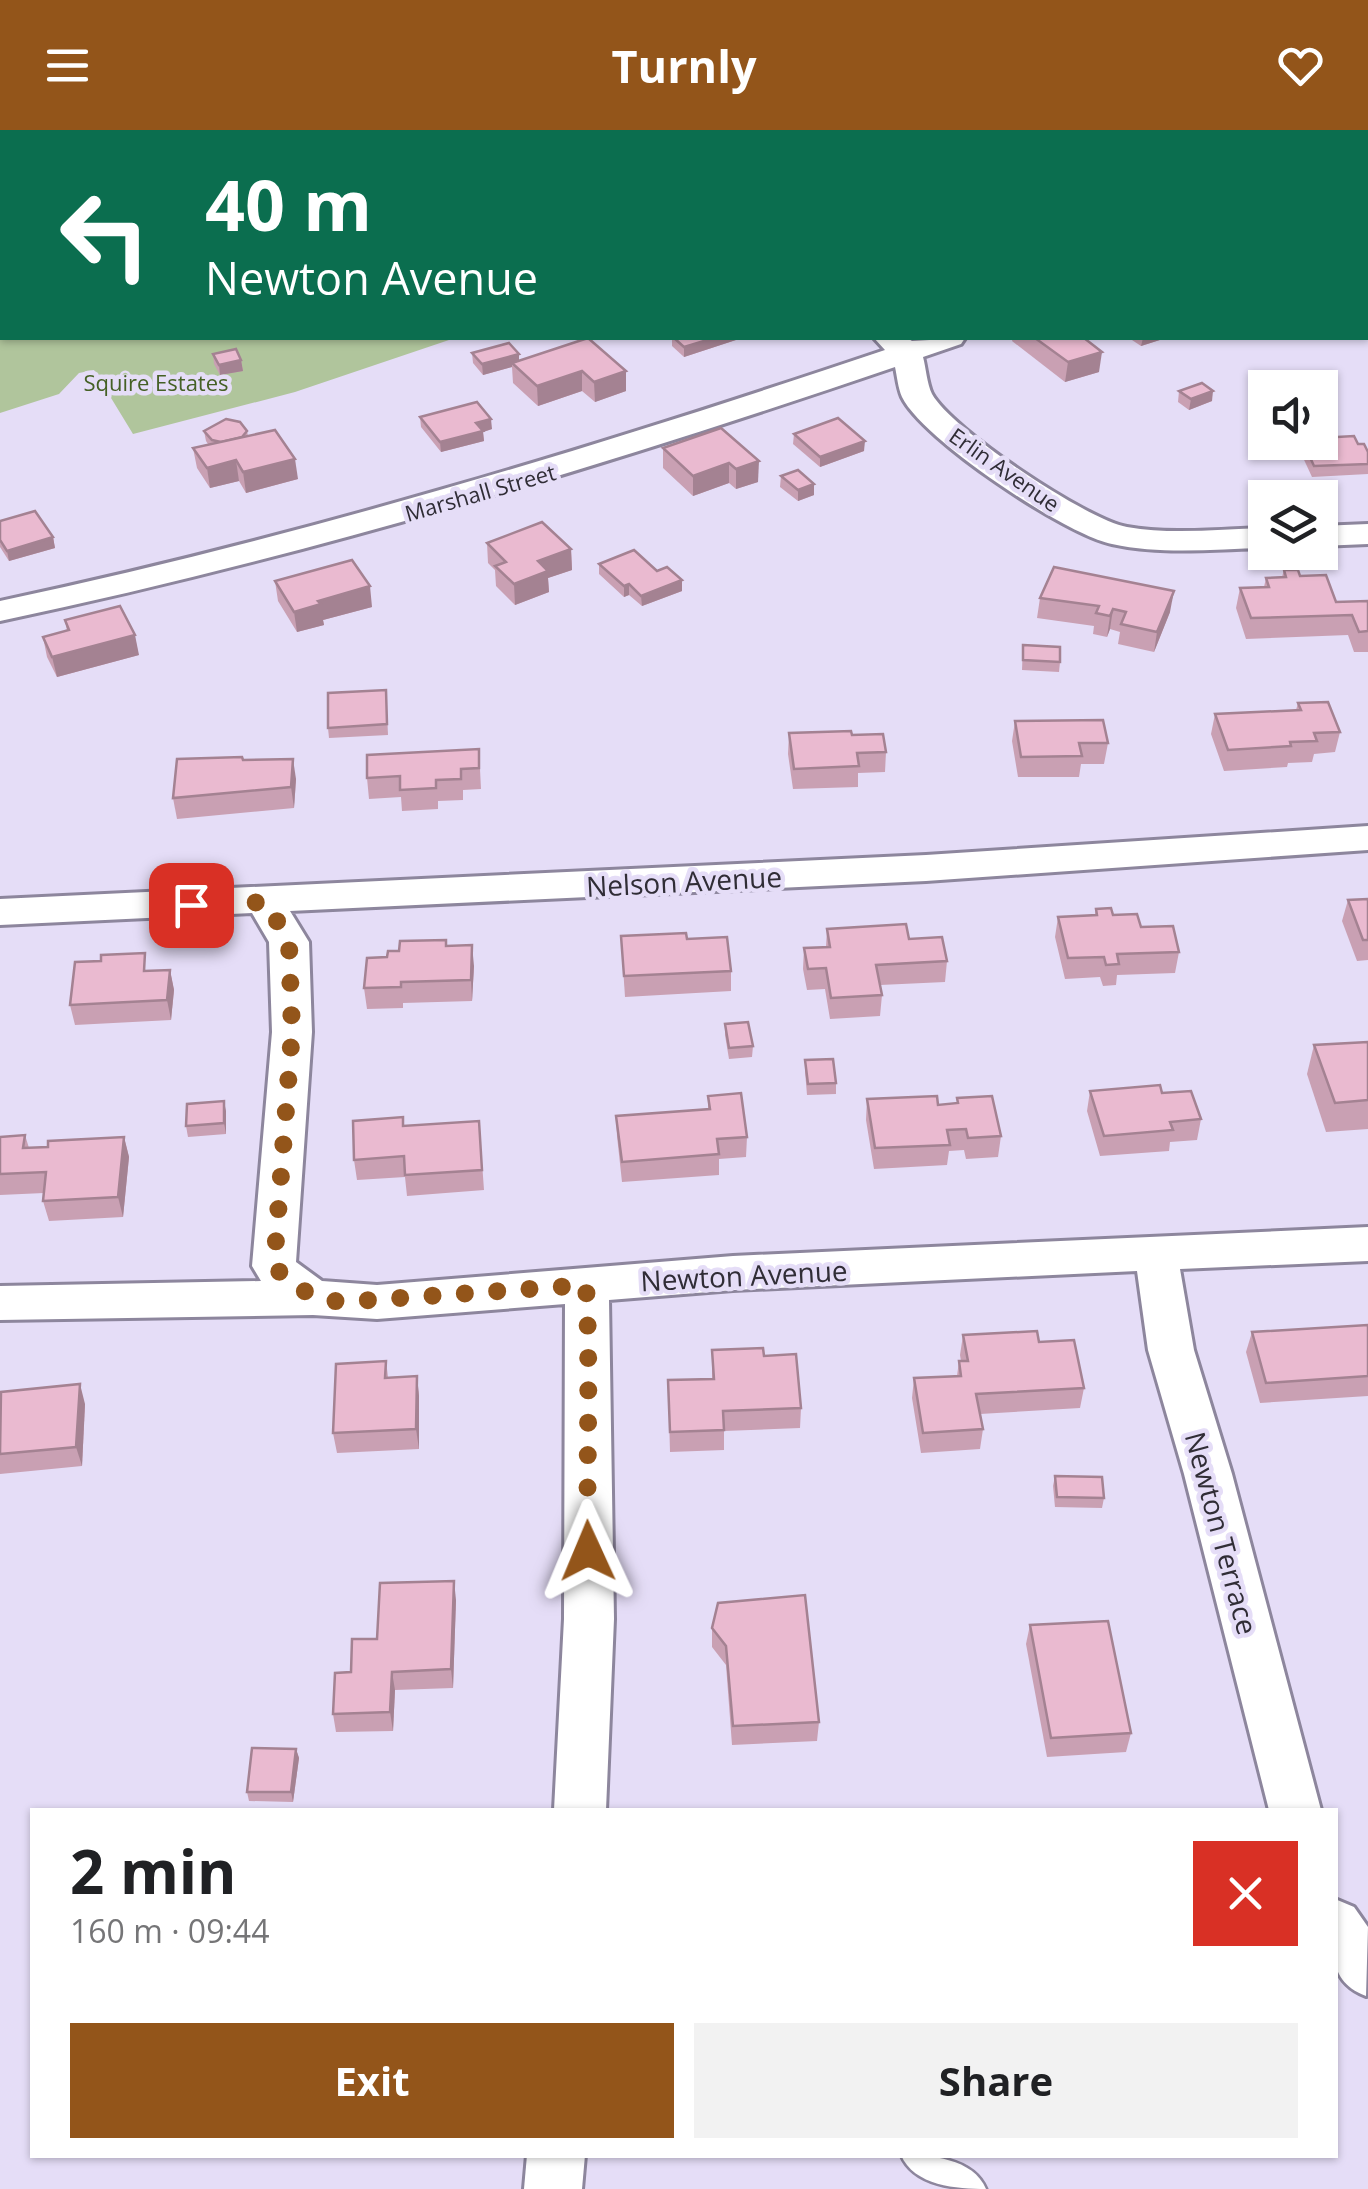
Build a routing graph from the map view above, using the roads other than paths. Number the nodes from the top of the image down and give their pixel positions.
1 (935, 340) edge
2 (898, 345) edge
3 (1368, 534) edge
4 (1338, 535) edge
5 (1248, 538) edge
6 (0, 611) edge
7 (1368, 838) edge
8 (266, 902) junction
9 (0, 912) edge
10 (1368, 1244) edge
11 (1156, 1255) junction
12 (586, 1285) junction
13 (312, 1298) junction
14 (0, 1303) edge
15 (580, 1808) edge
16 (1293, 1808) edge
17 (1338, 1929) edge
18 (1366, 1970) edge
19 (556, 2158) edge
20 (920, 2158) edge
21 (553, 2189) edge
22 (972, 2189) edge

1 - 2 street, Marshall Street
2 - 5 street, Erlin Avenue
2 - 6 street, Marshall Street
3 - 4 street
7 - 8 street, Nelson Avenue
8 - 9 street, Nelson Avenue
8 - 13 street
10 - 11 street, Newton Avenue
11 - 12 street, Newton Avenue
11 - 16 street, Newton Terrace
12 - 13 street, Newton Avenue
12 - 15 street
13 - 14 street, Newton Avenue
17 - 18 street
19 - 21 street
20 - 22 lane

